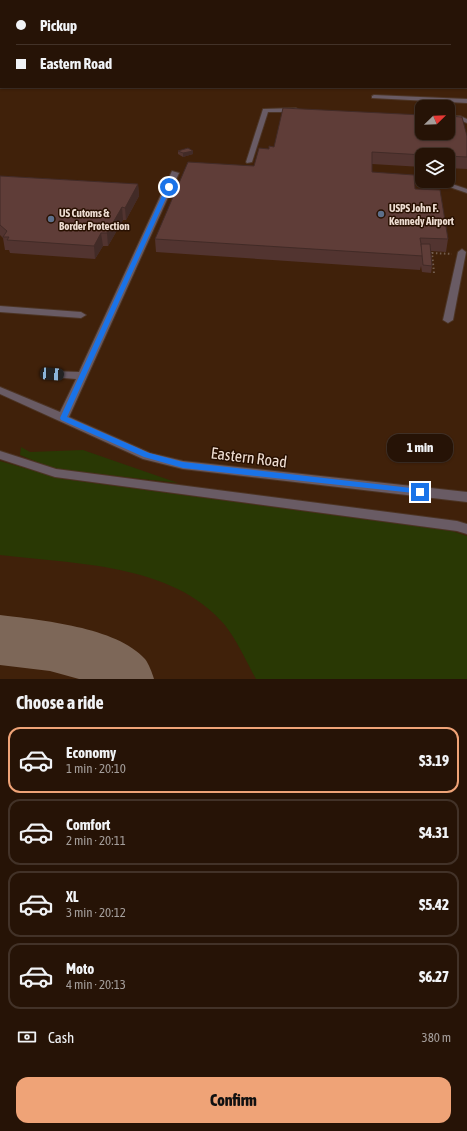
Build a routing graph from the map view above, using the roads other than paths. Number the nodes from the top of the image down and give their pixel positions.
1 (374, 97) dead end
2 (437, 100) edge
3 (455, 101) edge
4 (467, 101) edge
5 (307, 110) edge
6 (455, 118) edge
7 (467, 121) edge
8 (249, 162) dead end
9 (175, 174) dead end
10 (391, 179) edge
11 (415, 180) edge
12 (455, 187) edge
13 (467, 191) edge
14 (458, 253) road end
15 (0, 309) edge
16 (81, 315) dead end
17 (448, 320) dead end
18 (52, 374) dead end
19 (82, 376) junction
20 (0, 390) edge
21 (63, 418) junction
22 (0, 455) edge
23 (467, 497) edge
24 (467, 529) edge

1 - 2 street
3 - 4 street
5 - 8 street
6 - 7 street
9 - 19 street
10 - 11 street
12 - 13 street
14 - 17 street
15 - 16 street
18 - 19 street
19 - 21 street
20 - 21 street, Eastern Road
21 - 23 street, Eastern Road
22 - 24 street

